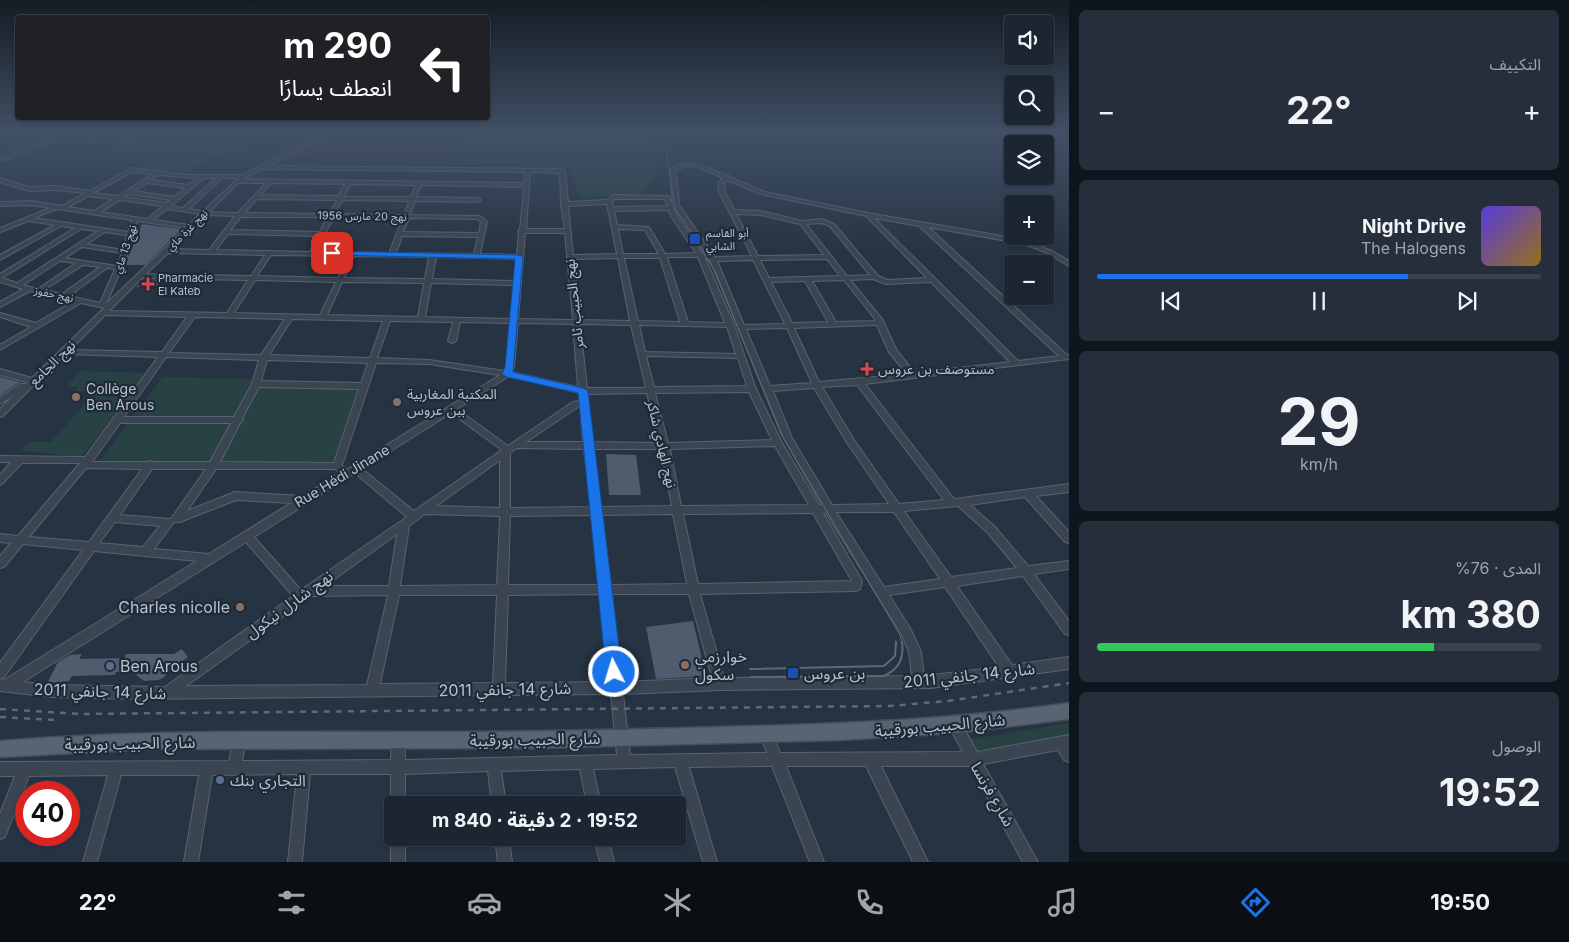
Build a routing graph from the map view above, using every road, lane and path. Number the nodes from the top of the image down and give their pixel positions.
1 (122, 173) edge
2 (159, 173) edge
3 (161, 173) edge
4 (250, 173) edge
5 (319, 173) edge
6 (389, 173) edge
7 (458, 173) edge
8 (528, 173) edge
9 (561, 173) edge
10 (672, 173) edge
11 (721, 173) edge
12 (245, 176) junction
13 (727, 176) junction
14 (202, 177) junction
15 (220, 177) junction
16 (1, 181) edge
17 (146, 181) junction
18 (237, 181) junction
19 (270, 182) junction
20 (314, 182) junction
21 (348, 183) junction
22 (385, 183) junction
23 (419, 183) junction
24 (455, 184) junction
25 (526, 185) junction
26 (189, 187) junction
27 (128, 192) junction
28 (88, 193) junction
29 (256, 197) junction
30 (118, 198) junction
31 (339, 198) junction
32 (175, 199) junction
33 (413, 199) junction
34 (478, 200) dead end
35 (564, 204) junction
36 (2, 205) edge
37 (610, 205) junction
38 (168, 206) junction
39 (59, 207) junction
40 (670, 208) junction
41 (184, 210) junction
42 (732, 212) junction
43 (94, 213) junction
44 (204, 213) junction
45 (239, 215) junction
46 (868, 215) junction
47 (329, 216) junction
48 (406, 217) junction
49 (28, 219) junction
50 (135, 219) junction
51 (148, 221) junction
52 (802, 222) junction
53 (60, 224) junction
54 (922, 225) junction
55 (80, 227) junction
56 (190, 227) junction
57 (615, 227) junction
58 (0, 230) edge
59 (104, 230) junction
60 (522, 231) junction
61 (567, 231) junction
62 (225, 232) junction
63 (130, 234) junction
64 (320, 234) junction
65 (400, 234) junction
66 (481, 236) junction
67 (82, 244) junction
68 (126, 252) junction
69 (166, 252) junction
70 (211, 252) junction
71 (269, 253) junction
72 (312, 253) junction
73 (352, 254) junction
74 (392, 254) junction
75 (433, 255) junction
76 (477, 255) junction
77 (700, 255) junction
78 (620, 256) junction
79 (663, 256) junction
80 (519, 257) junction
81 (570, 257) junction
82 (830, 257) junction
83 (0, 258) edge
84 (756, 258) junction
85 (60, 259) junction
86 (713, 259) junction
87 (83, 262) junction
88 (1069, 264) edge
89 (106, 266) junction
90 (118, 268) junction
91 (141, 276) junction
92 (874, 277) junction
93 (0, 278) edge
94 (251, 279) junction
95 (846, 279) junction
96 (767, 280) junction
97 (808, 280) junction
98 (932, 280) junction
99 (339, 281) junction
100 (427, 282) junction
101 (516, 283) junction
102 (17, 286) junction
103 (29, 289) junction
104 (39, 291) junction
105 (63, 297) junction
106 (81, 300) junction
107 (0, 305) edge
108 (105, 308) junction
109 (193, 314) junction
110 (0, 315) edge
111 (229, 316) junction
112 (290, 316) junction
113 (323, 316) junction
114 (387, 318) junction
115 (421, 319) junction
116 (457, 320) junction
117 (512, 321) junction
118 (576, 322) junction
119 (635, 323) junction
120 (879, 323) junction
121 (685, 324) junction
122 (833, 324) junction
123 (730, 325) junction
124 (37, 326) junction
125 (790, 326) junction
126 (742, 327) junction
127 (452, 341) dead end
128 (0, 348) edge
129 (63, 352) junction
130 (641, 354) junction
131 (166, 355) junction
132 (741, 356) junction
133 (1067, 357) edge
134 (264, 358) junction
135 (374, 359) junction
136 (1016, 363) junction
137 (0, 372) edge
138 (507, 374) junction
139 (912, 376) junction
140 (32, 380) junction
141 (859, 382) junction
142 (256, 384) junction
143 (364, 386) junction
144 (817, 386) junction
145 (650, 389) junction
146 (752, 389) junction
147 (768, 389) junction
148 (583, 391) junction
149 (0, 401) edge
150 (584, 403) junction
151 (452, 408) junction
152 (0, 414) edge
153 (119, 420) junction
154 (239, 420) junction
155 (778, 443) junction
156 (588, 445) junction
157 (665, 446) junction
158 (510, 449) junction
159 (0, 459) edge
160 (19, 460) junction
161 (87, 463) junction
162 (150, 464) junction
163 (214, 464) junction
164 (337, 466) junction
165 (355, 468) junction
166 (345, 473) junction
167 (0, 481) edge
168 (1069, 488) edge
169 (1028, 494) junction
170 (302, 500) junction
171 (956, 503) junction
172 (896, 508) junction
173 (815, 509) junction
174 (828, 509) junction
175 (676, 510) junction
176 (505, 512) junction
177 (597, 512) junction
178 (413, 516) junction
179 (112, 518) junction
180 (172, 521) junction
181 (246, 535) junction
182 (0, 538) edge
183 (1069, 539) edge
184 (20, 540) junction
185 (93, 545) junction
186 (147, 550) junction
187 (208, 558) junction
188 (0, 564) edge
189 (1069, 565) edge
190 (1025, 572) junction
191 (946, 582) junction
192 (606, 588) junction
193 (502, 590) junction
194 (694, 590) junction
195 (394, 592) junction
196 (880, 592) junction
197 (303, 594) junction
198 (1069, 630) edge
199 (1069, 663) edge
200 (1010, 672) junction
201 (0, 673) edge
202 (919, 682) junction
203 (720, 684) junction
204 (2, 686) edge
205 (615, 688) junction
206 (498, 689) junction
207 (372, 691) junction
208 (166, 693) junction
209 (1069, 711) edge
210 (955, 726) junction
211 (766, 734) junction
212 (621, 738) junction
213 (240, 740) junction
214 (398, 740) junction
215 (1065, 743) edge
216 (0, 749) edge
217 (1069, 755) edge
218 (870, 759) junction
219 (973, 759) junction
220 (680, 760) junction
221 (624, 761) junction
222 (776, 761) junction
223 (585, 762) junction
224 (494, 765) junction
225 (207, 767) junction
226 (234, 767) junction
227 (304, 767) junction
228 (398, 767) junction
229 (0, 769) edge
230 (24, 770) junction
231 (116, 770) junction
232 (398, 796) edge
233 (497, 796) edge
234 (592, 796) edge
235 (0, 832) edge
236 (398, 846) edge
237 (503, 846) edge
238 (603, 846) edge
239 (90, 862) edge
240 (190, 862) edge
241 (295, 862) edge
242 (398, 862) edge
243 (505, 862) edge
244 (607, 862) edge
245 (710, 862) edge
246 (818, 862) edge
247 (921, 862) edge
248 (1031, 862) edge

1 - 28 street
2 - 17 street
3 - 14 street
4 - 12 street, نهج غرة ماي
5 - 20 street
6 - 22 street
7 - 24 street
8 - 25 street
9 - 35 street, نهج الحبيب ثامر
10 - 86 street
11 - 13 street
12 - 15 street
12 - 18 street, نهج غرة ماي
13 - 42 street
13 - 46 street
14 - 15 street
14 - 26 street
15 - 41 street
16 - 28 street
17 - 26 street
17 - 27 street
18 - 19 street
18 - 44 street, نهج غرة ماي
19 - 20 street
19 - 29 street
20 - 21 street
21 - 22 street
21 - 31 street
22 - 23 street
23 - 24 street
23 - 33 street
24 - 25 street
25 - 60 street
26 - 32 street
27 - 30 street
27 - 32 street
28 - 30 street
28 - 39 street
29 - 31 street
29 - 45 street
30 - 38 street
30 - 43 street
31 - 33 street
31 - 47 street
32 - 38 street
33 - 34 street
33 - 48 street
35 - 37 street
35 - 61 street, نهج الحبيب ثامر
36 - 39 street
37 - 40 street
37 - 40 street
37 - 57 street, نهج الهادي شاكر
38 - 41 street, نهج 20 مارس 1956
38 - 51 street
39 - 43 street
39 - 49 street
40 - 77 street
41 - 44 street, نهج 20 مارس 1956
42 - 52 street
42 - 84 street
43 - 50 street
44 - 45 street, نهج 20 مارس 1956
44 - 56 street, نهج غرة ماي
45 - 47 street, نهج 20 مارس 1956
45 - 62 street
46 - 54 street
46 - 98 street
47 - 48 street, نهج 20 مارس 1956
47 - 64 street
48 - 65 street
48 - 66 street, نهج 20 مارس 1956
49 - 53 street
49 - 58 street
50 - 51 street
50 - 63 street, نهج 13 ماي
51 - 56 street
52 - 82 street
52 - 92 street
53 - 55 street
53 - 83 street
54 - 88 street
54 - 133 street
55 - 59 street
55 - 93 street
56 - 69 street, نهج غرة ماي
57 - 78 street, نهج الهادي شاكر
57 - 79 street
59 - 63 street
59 - 67 street
60 - 61 street
60 - 80 street
61 - 81 street, نهج الحبيب ثامر
62 - 64 street
62 - 70 street
63 - 68 street, نهج 13 ماي
64 - 72 street
65 - 66 street
65 - 74 street
66 - 76 street, نهج 20 مارس 1956
67 - 68 street
67 - 85 street
68 - 90 street, نهج 13 ماي
69 - 70 street
69 - 91 street, نهج غرة ماي
70 - 71 street
71 - 72 street
71 - 94 street
72 - 73 street
73 - 74 street
73 - 99 street
74 - 75 street
75 - 76 street
75 - 100 street
76 - 80 street
77 - 79 street
77 - 86 street
77 - 123 street
78 - 79 street
78 - 81 street
78 - 119 street, نهج الهادي شاكر
79 - 121 street
80 - 101 street
81 - 118 street, نهج الحبيب ثامر
82 - 84 street
82 - 95 street
84 - 86 street
84 - 96 street
85 - 87 street
85 - 102 street
86 - 126 street
87 - 89 street
87 - 104 street
89 - 90 street
89 - 105 street
90 - 108 street, نهج 13 ماي
91 - 94 street
91 - 108 street, نهج غرة ماي
92 - 95 street
92 - 98 street
93 - 102 street, نهج حفوز
94 - 99 street
94 - 111 street
95 - 97 street
95 - 120 street
96 - 97 street
96 - 125 street
97 - 122 street
98 - 136 street
99 - 100 street
99 - 113 street
100 - 101 street
100 - 115 street
101 - 117 street
102 - 103 street, نهج حفوز
103 - 104 street, نهج حفوز
103 - 107 street
104 - 105 street, نهج حفوز
105 - 106 street, نهج حفوز
106 - 108 street, نهج حفوز
106 - 124 street
108 - 109 street, نهج حفوز
108 - 129 street, نهج الجامع
109 - 111 street, نهج حفوز
109 - 131 street
110 - 124 street
111 - 112 street, نهج حفوز
112 - 113 street, نهج حفوز
112 - 134 street
113 - 114 street, نهج حفوز
114 - 115 street, نهج حفوز
114 - 135 street
115 - 116 street, نهج حفوز
116 - 117 street, نهج حفوز
116 - 127 street
117 - 118 street, نهج حفوز
117 - 138 street
118 - 119 street, نهج حفوز
118 - 148 street, نهج الحبيب ثامر
119 - 121 street, نهج حفوز
119 - 130 street, نهج الهادي شاكر
120 - 122 street
120 - 139 street
121 - 123 street, نهج حفوز
122 - 125 street
123 - 132 street
124 - 128 street
125 - 126 street
125 - 144 street
126 - 147 street
129 - 131 street
129 - 140 street, نهج الجامع
130 - 132 street
130 - 145 street, نهج الهادي شاكر
131 - 134 street
131 - 153 street
132 - 146 street
133 - 136 street
134 - 135 street
134 - 142 street
135 - 138 street
135 - 143 street
136 - 139 street
137 - 140 street
138 - 148 street
138 - 151 street, Rue Hédi Jinane
139 - 141 street
140 - 149 street
140 - 152 street, نهج الجامع
141 - 144 street
141 - 171 street
142 - 143 street
142 - 154 street
143 - 164 street
144 - 147 street
144 - 172 street
145 - 146 street
145 - 148 street
145 - 157 street, نهج الهادي شاكر
146 - 155 street
147 - 174 street
148 - 150 street, نهج الحبيب ثامر
150 - 156 street, نهج الحبيب ثامر
150 - 158 street, نهج شارل نيكول
151 - 158 street
151 - 165 street, Rue Hédi Jinane
153 - 154 street
153 - 161 street
154 - 163 street
155 - 157 street
155 - 173 street
156 - 157 street
156 - 158 street
156 - 177 street, نهج الحبيب ثامر
157 - 175 street, نهج الهادي شاكر
158 - 176 street
158 - 178 street, نهج شارل نيكول
159 - 160 street
160 - 161 street
160 - 167 street
161 - 162 street
161 - 184 street
162 - 163 street
162 - 179 street
163 - 164 street
163 - 180 street
164 - 166 street
165 - 166 street, Rue Hédi Jinane
165 - 178 street
166 - 170 street, Rue Hédi Jinane
168 - 169 street
169 - 171 street
169 - 183 street
170 - 180 street
170 - 181 street, Rue Hédi Jinane
171 - 172 street
171 - 190 street
172 - 174 street
172 - 191 street
173 - 174 street
173 - 175 street
173 - 194 street
174 - 196 street
175 - 177 street
175 - 194 street, نهج الهادي شاكر
176 - 177 street
176 - 178 street
176 - 193 street
177 - 192 street, نهج الحبيب ثامر
178 - 195 street
178 - 197 street, نهج شارل نيكول
179 - 180 street
179 - 185 street
180 - 186 street
181 - 187 street, Rue Hédi Jinane
181 - 197 street
182 - 184 street
184 - 185 street
184 - 188 street
185 - 186 street
185 - 201 street
186 - 187 street
187 - 204 street, Rue Hédi Jinane
189 - 190 street
190 - 191 street
190 - 198 street
191 - 196 street
191 - 200 street
192 - 193 street
192 - 194 street
192 - 205 street, نهج الحبيب ثامر
193 - 195 street
193 - 206 street
194 - 203 street, نهج الهادي شاكر
195 - 197 street
195 - 207 street
196 - 202 street
197 - 208 street, نهج شارل نيكول
199 - 200 street, شارع 14 جانفي 2011
200 - 202 street, شارع 14 جانفي 2011
202 - 203 street, شارع 14 جانفي 2011
203 - 205 street, شارع 14 جانفي 2011
204 - 208 street, شارع 14 جانفي 2011
205 - 206 street, شارع 14 جانفي 2011
205 - 212 street, نهج الحبيب ثامر
206 - 207 street, شارع 14 جانفي 2011
207 - 208 street, شارع 14 جانفي 2011
209 - 210 main road, شارع الحبيب بورقيبة
210 - 211 main road, شارع الحبيب بورقيبة
210 - 219 street, شارع فرنسا
211 - 212 main road, شارع الحبيب بورقيبة
211 - 222 street
212 - 214 main road, شارع الحبيب بورقيبة
212 - 221 street, نهج الحبيب ثامر
213 - 214 main road, شارع الحبيب بورقيبة
213 - 216 main road, شارع الحبيب بورقيبة
213 - 226 street
214 - 228 street
215 - 217 street
215 - 219 street
218 - 219 street
218 - 222 street
218 - 247 street
219 - 248 street, شارع فرنسا
220 - 221 street
220 - 222 street
220 - 245 street
221 - 223 street
222 - 246 street
223 - 224 street
223 - 234 street
224 - 228 street
224 - 233 street
225 - 226 street
225 - 231 street
225 - 240 street
226 - 227 street
227 - 228 street
227 - 241 street
228 - 232 street
229 - 230 street
230 - 231 street
230 - 235 street
231 - 239 street
236 - 242 street
237 - 243 street
238 - 244 street

